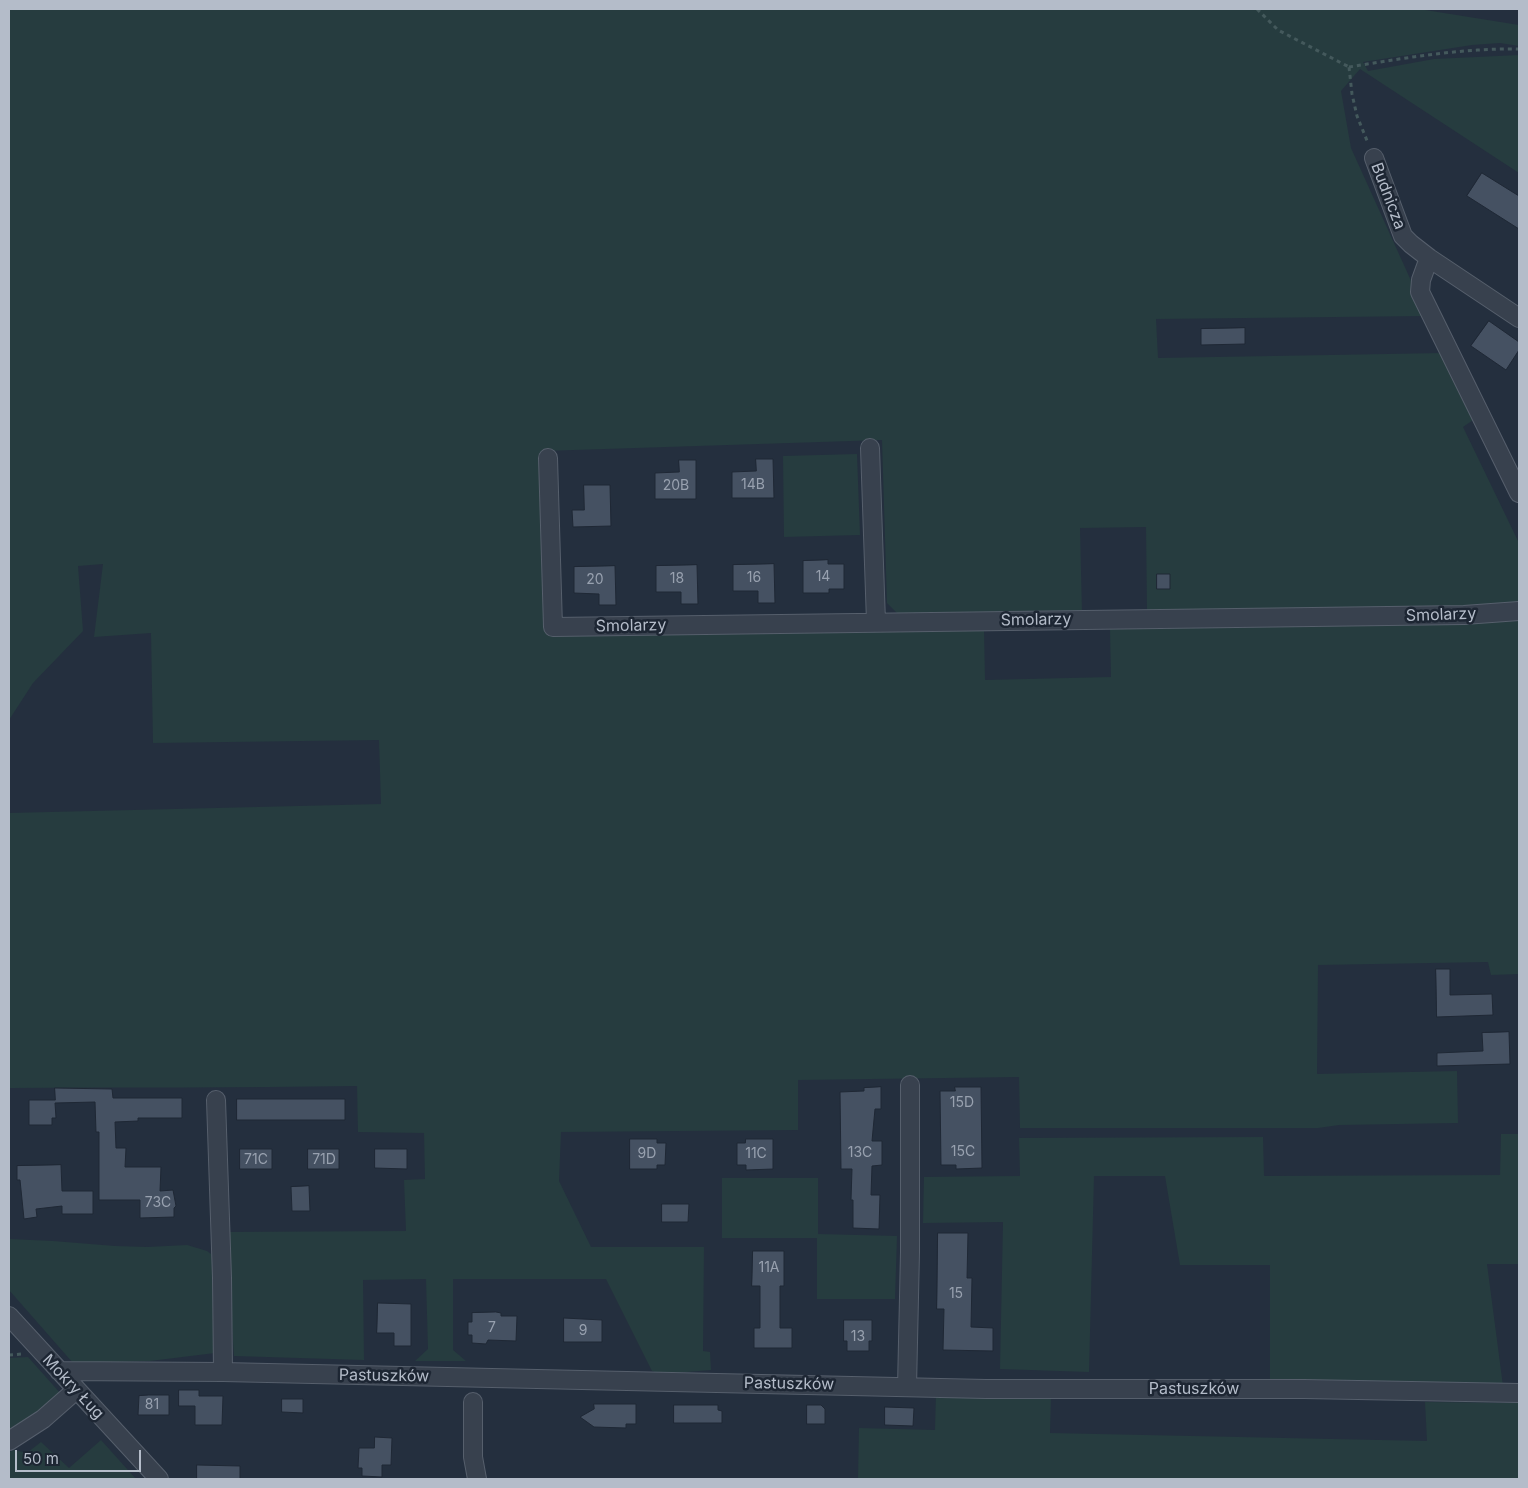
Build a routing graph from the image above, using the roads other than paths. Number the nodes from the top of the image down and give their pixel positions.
1 (1374, 158) road end
2 (1429, 258) junction
3 (1519, 318) edge
4 (870, 448) dead end
5 (548, 458) dead end
6 (1519, 493) edge
7 (1519, 611) edge
8 (876, 622) junction
9 (910, 1085) dead end
10 (216, 1100) dead end
11 (12, 1326) edge
12 (59, 1372) junction
13 (223, 1372) junction
14 (907, 1387) junction
15 (76, 1390) junction
16 (1519, 1393) edge
17 (474, 1402) dead end
18 (9, 1441) edge
19 (160, 1479) edge
20 (477, 1479) edge

1 - 2 street, Budnicza
2 - 3 street, Budnicza
2 - 6 street
4 - 8 street
5 - 8 street, Smolarzy
7 - 8 street, Smolarzy
9 - 14 street
10 - 13 street
11 - 12 street, Mokry Ług
12 - 13 street, Pastuszków
12 - 15 street, Mokry Ług
13 - 14 street, Pastuszków
14 - 16 street, Pastuszków
15 - 18 street
15 - 19 street, Mokry Ług
17 - 20 street

